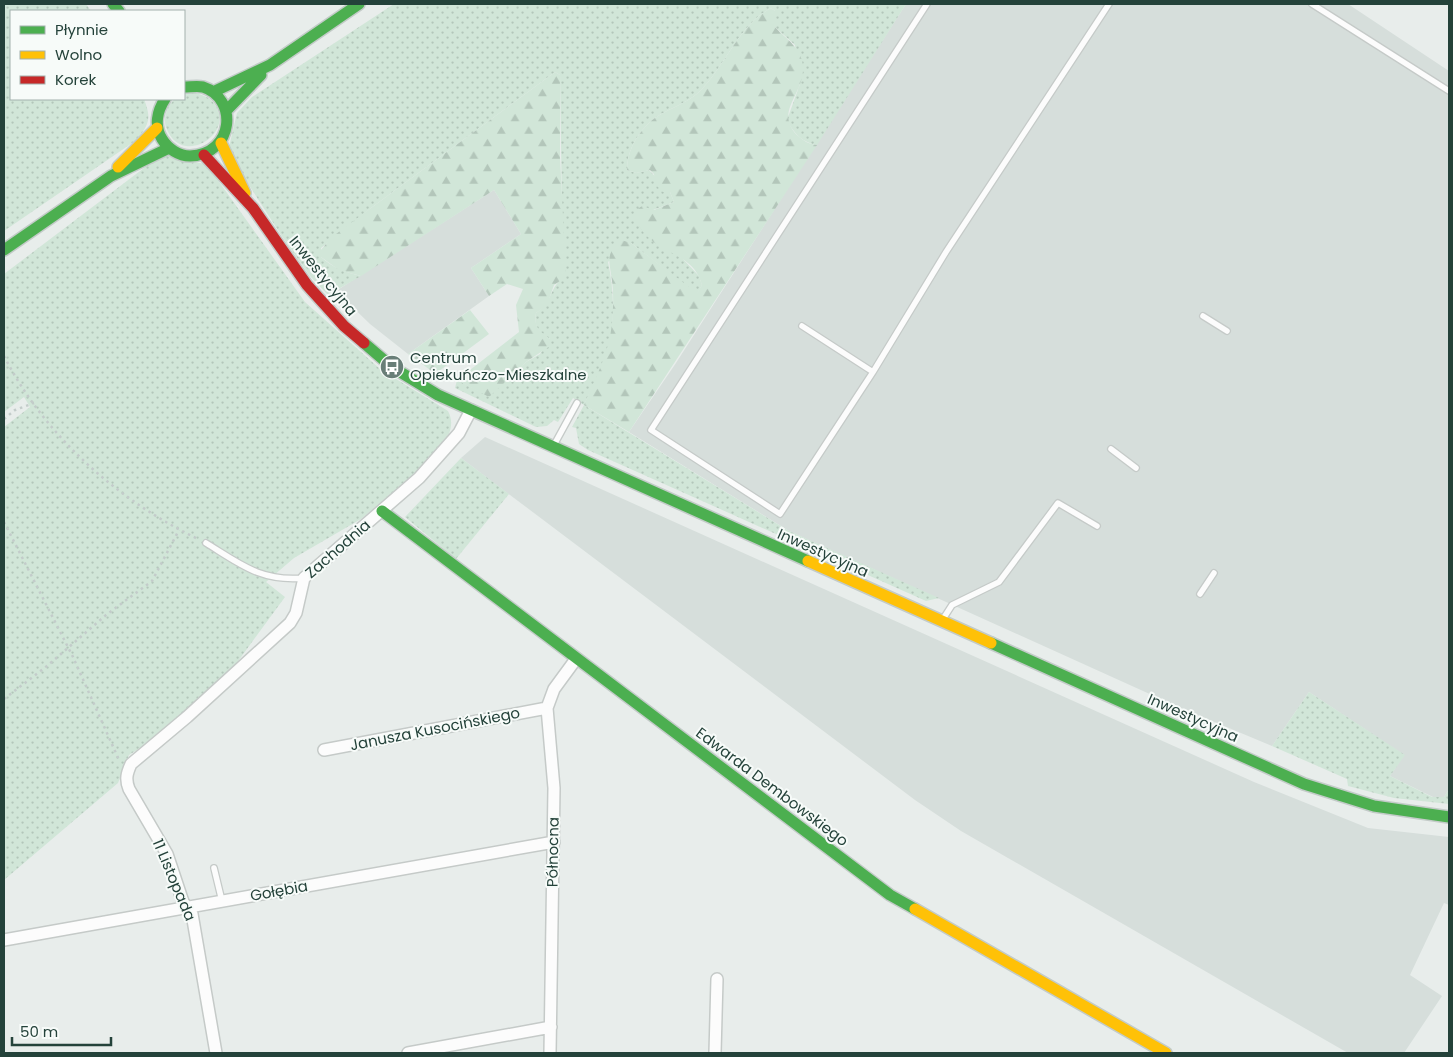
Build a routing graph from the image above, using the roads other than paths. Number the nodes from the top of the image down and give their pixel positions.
1 (359, 4) edge
2 (927, 4) edge
3 (1108, 4) edge
4 (1312, 4) edge
5 (270, 65) junction
6 (185, 86) edge
7 (1449, 91) edge
8 (214, 92) junction
9 (164, 100) edge
10 (226, 110) junction
11 (157, 128) junction
12 (221, 142) junction
13 (169, 148) junction
14 (204, 155) junction
15 (111, 176) junction
16 (252, 208) junction
17 (4, 250) edge
18 (1203, 316) dead end
19 (802, 326) dead end
20 (1227, 331) dead end
21 (873, 372) junction
22 (577, 403) dead end
23 (471, 410) junction
24 (553, 447) junction
25 (1111, 449) dead end
26 (1136, 468) dead end
27 (382, 512) junction
28 (1097, 526) dead end
29 (206, 543) road end
30 (1214, 573) dead end
31 (304, 578) junction
32 (1200, 594) dead end
33 (941, 622) junction
34 (576, 659) junction
35 (547, 708) junction
36 (324, 750) dead end
37 (127, 772) joint
38 (1449, 817) edge
39 (554, 842) junction
40 (214, 868) dead end
41 (222, 901) junction
42 (188, 908) junction
43 (4, 940) edge
44 (717, 979) dead end
45 (550, 1027) junction
46 (216, 1053) edge
47 (408, 1053) edge
48 (550, 1053) edge
49 (715, 1053) edge
50 (1166, 1053) edge

1 - 5 street
2 - 21 lane
3 - 21 lane
4 - 7 lane
5 - 8 street
5 - 10 street
6 - 8 street
8 - 10 street
9 - 11 street
10 - 12 street
11 - 13 street
11 - 15 street
12 - 14 street
12 - 16 street, Inwestycyjna
13 - 14 street
13 - 15 street
14 - 16 street, Inwestycyjna
15 - 17 street
16 - 23 street, Inwestycyjna
18 - 20 lane
19 - 21 lane
22 - 24 lane
23 - 24 street, Inwestycyjna
23 - 27 street, Zachodnia
24 - 33 street, Inwestycyjna
25 - 26 lane
27 - 31 street, Zachodnia
27 - 34 street, Edwarda Dembowskiego
28 - 33 lane
29 - 31 lane
30 - 32 lane
31 - 37 street, Zachodnia
33 - 38 street, Inwestycyjna
34 - 35 street, Północna
34 - 50 street, Edwarda Dembowskiego
35 - 36 street, Janusza Kusocińskiego
35 - 39 street, Północna
37 - 42 street, 11 Listopada
39 - 41 street, Gołębia
39 - 45 street, Północna
40 - 41 lane
41 - 42 street, Gołębia
42 - 43 street, Gołębia
42 - 46 street, 11 Listopada
44 - 49 street
45 - 47 street
45 - 48 street, Północna

